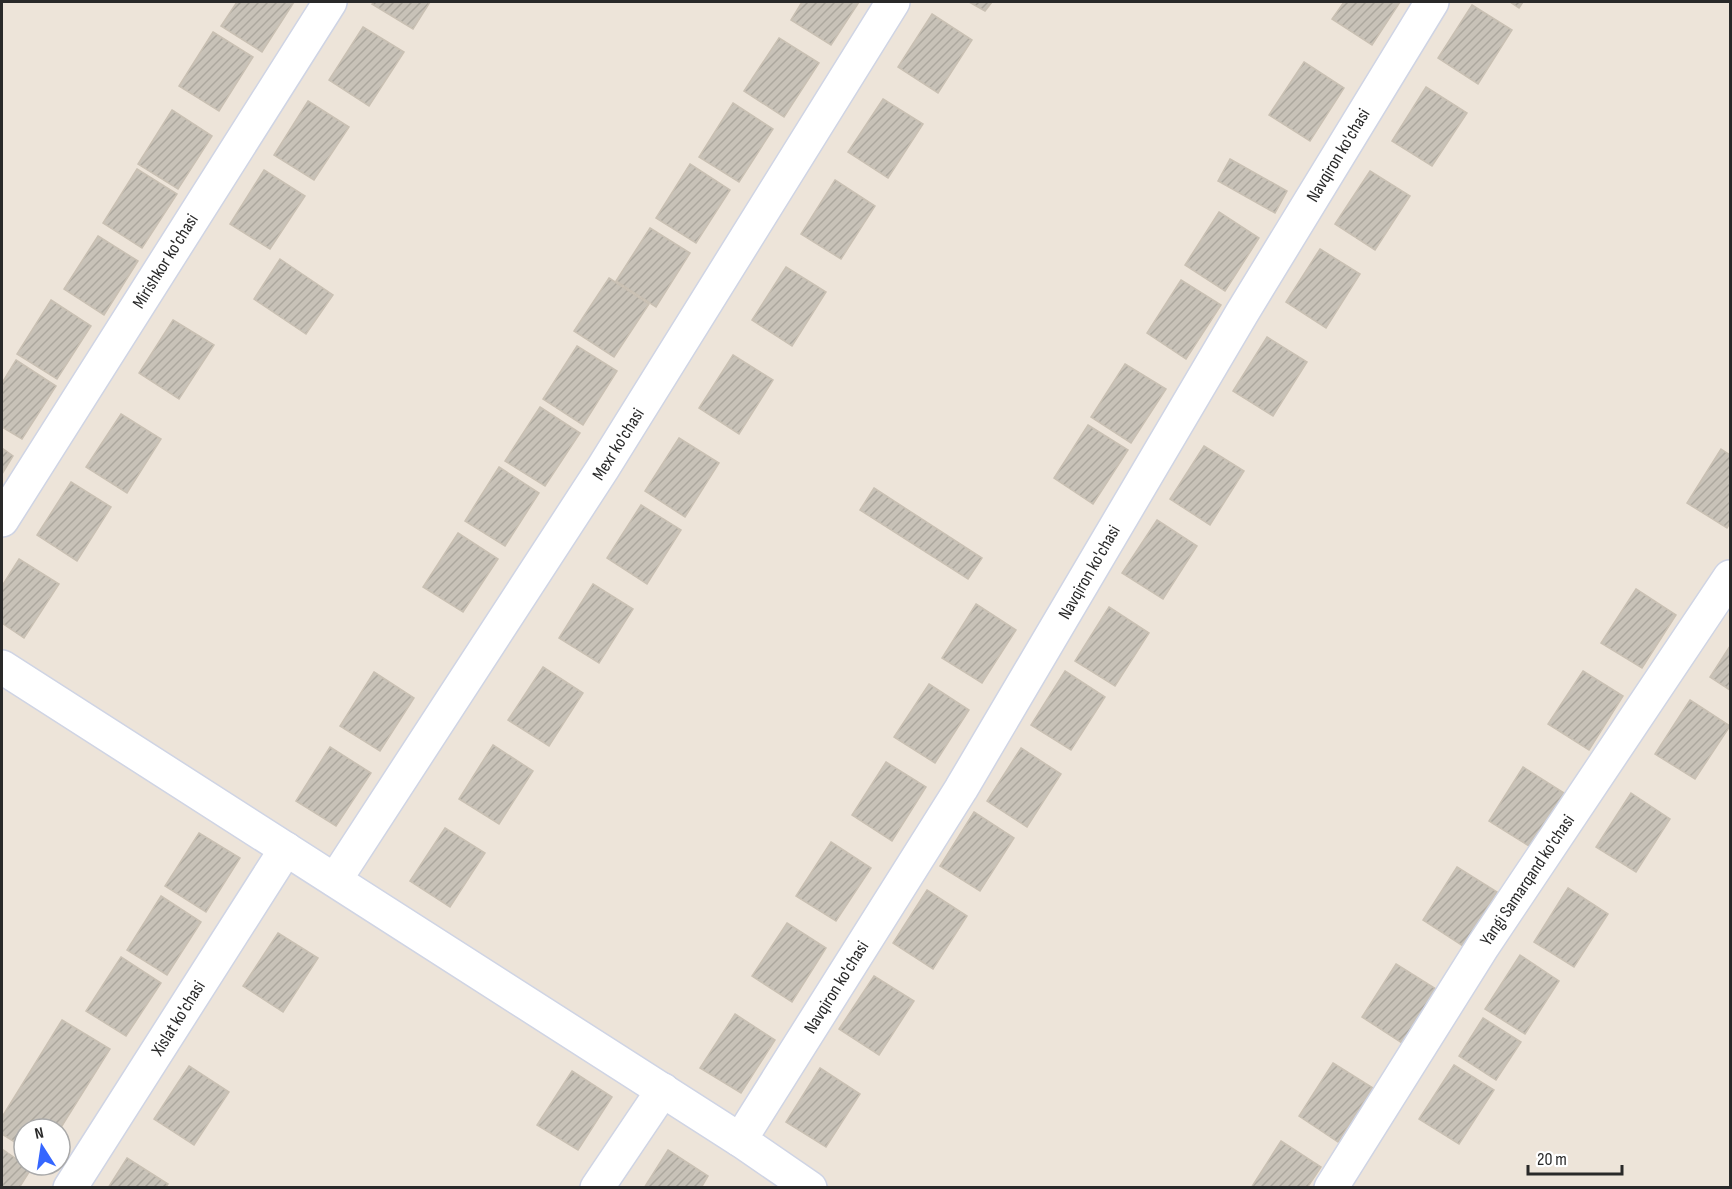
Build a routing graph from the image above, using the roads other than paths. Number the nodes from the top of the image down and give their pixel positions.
1 (330, 2) edge
2 (893, 2) edge
3 (1432, 2) edge
4 (2, 520) edge
5 (1730, 578) edge
6 (2, 667) edge
7 (286, 849) junction
8 (335, 880) junction
9 (663, 1090) junction
10 (740, 1140) junction
11 (70, 1188) edge
12 (597, 1188) edge
13 (810, 1188) edge
14 (1331, 1188) edge

1 - 4 street, Mirishkor ko'chasi
2 - 8 street, Mexr ko'chasi
3 - 10 street, Navqiron ko'chasi
5 - 14 street, Yangi Samarqand ko'chasi
6 - 7 street
7 - 8 street
7 - 11 street, Xislat ko'chasi
8 - 9 street
9 - 10 street
9 - 12 street
10 - 13 street

